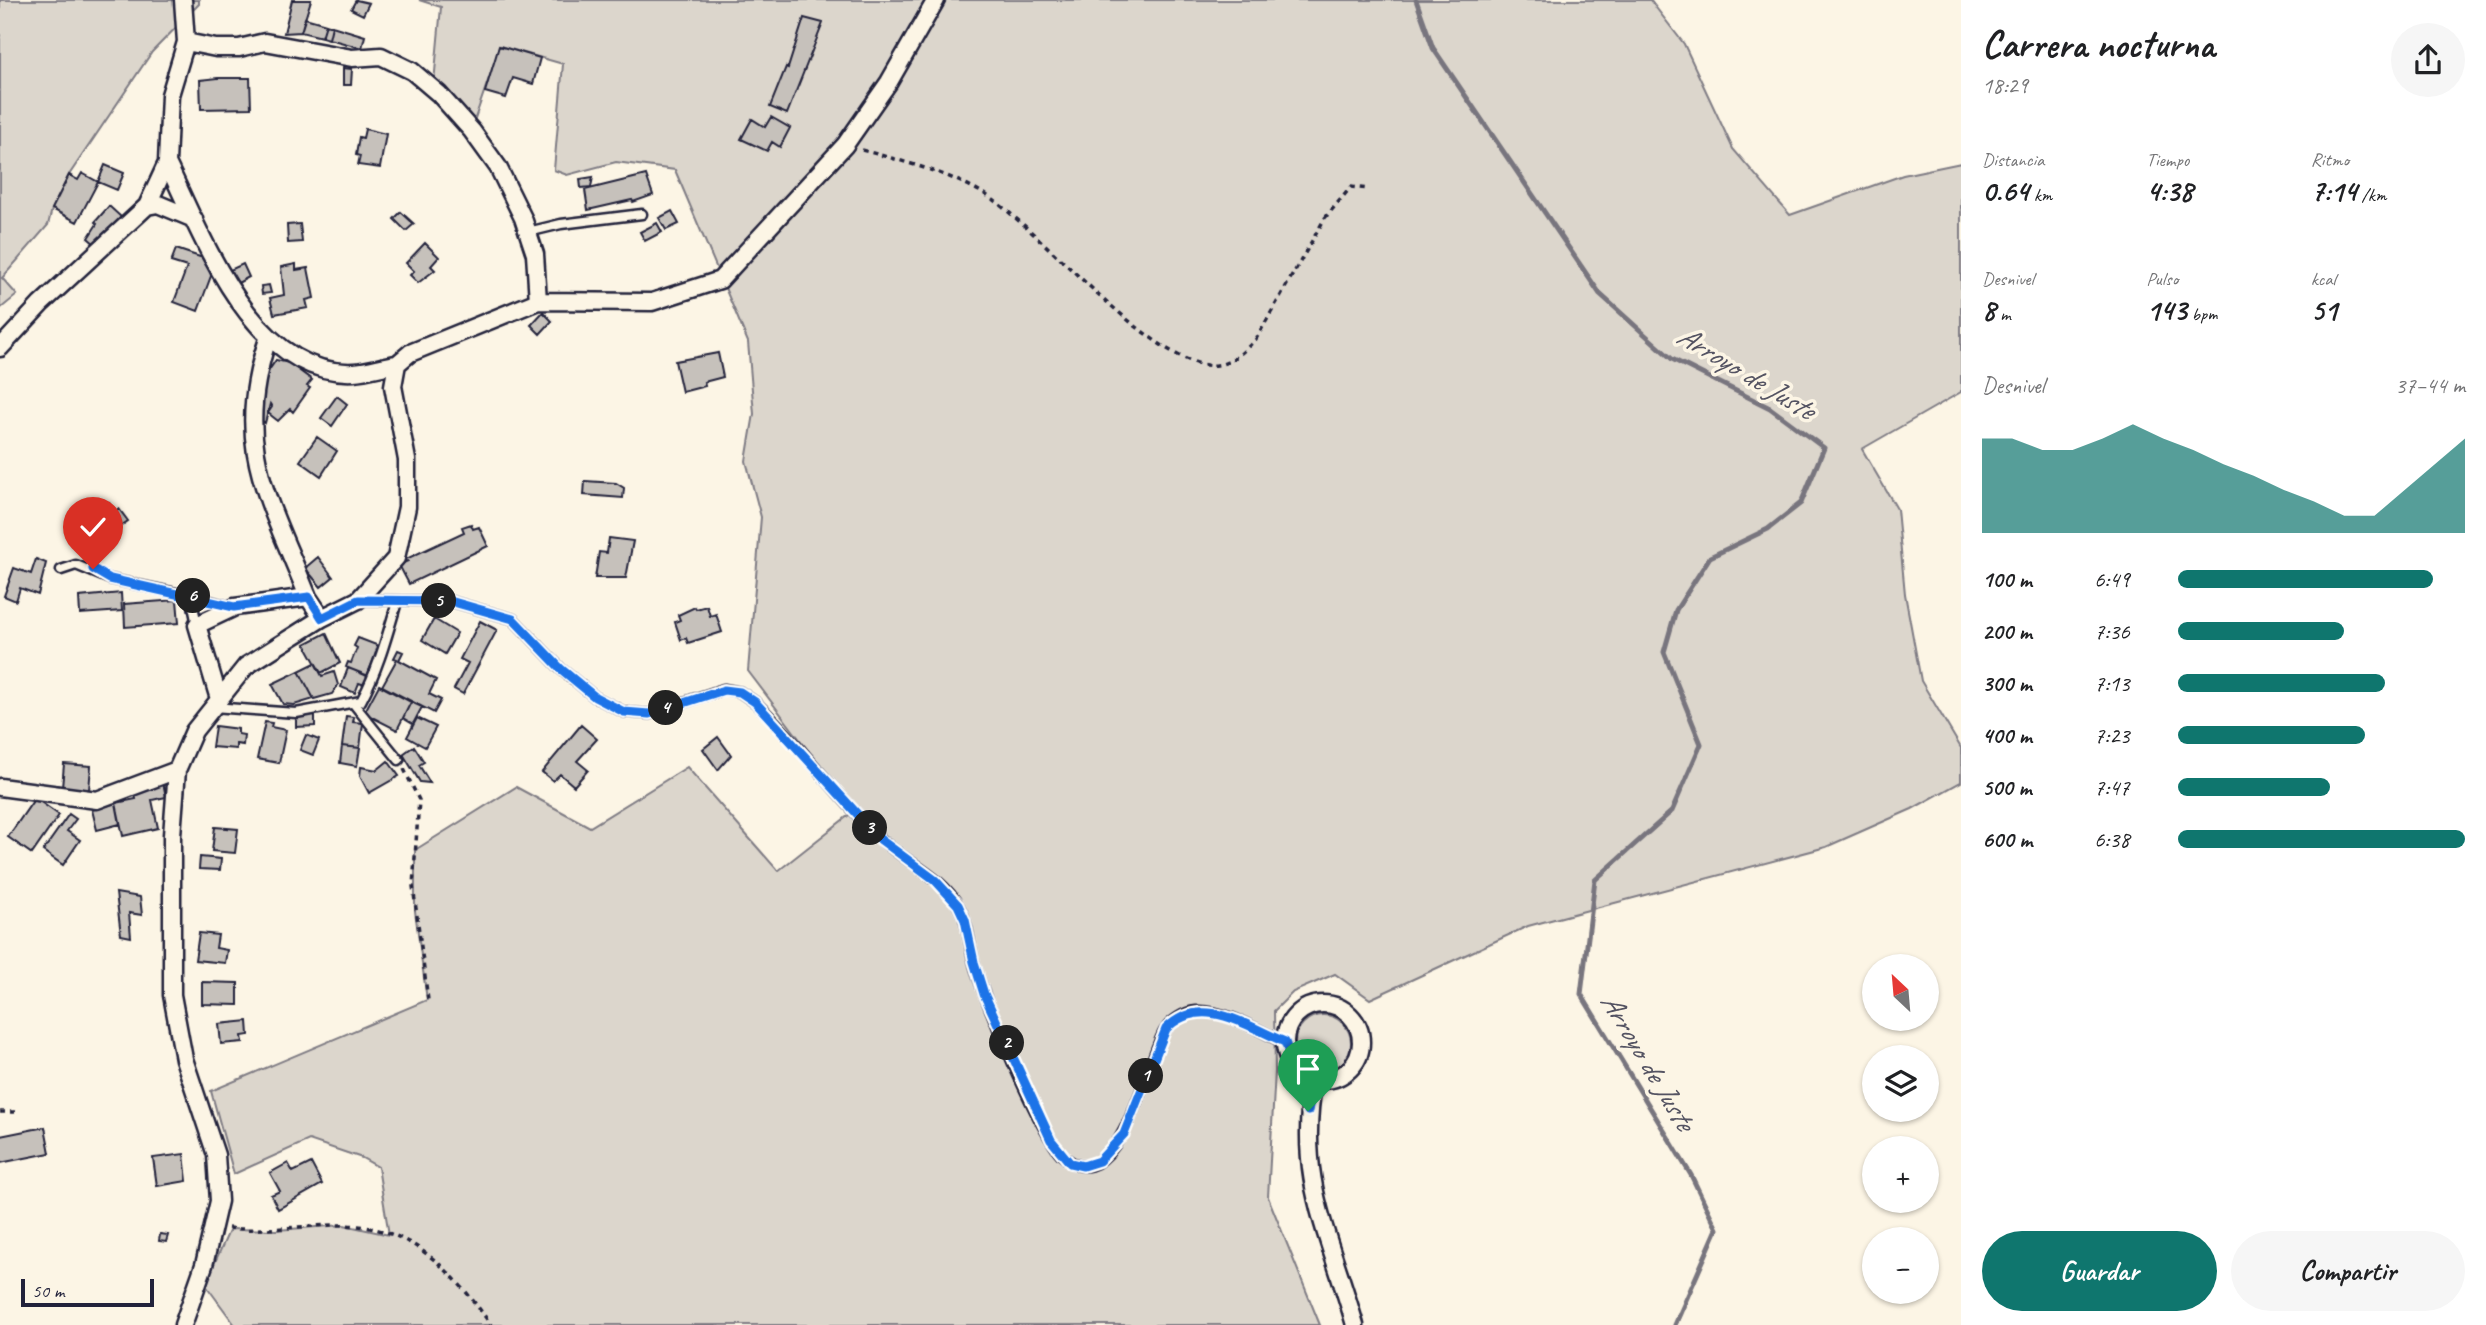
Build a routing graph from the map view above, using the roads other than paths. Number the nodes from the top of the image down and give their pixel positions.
1 (183, 0) edge
2 (936, 0) edge
3 (186, 42) junction
4 (167, 163) junction
5 (146, 206) junction
6 (642, 214) dead end
7 (194, 219) junction
8 (528, 232) junction
9 (538, 300) junction
10 (268, 339) junction
11 (0, 348) edge
12 (397, 364) junction
13 (61, 570) dead end
14 (191, 596) junction
15 (309, 597) junction
16 (358, 600) junction
17 (397, 602) junction
18 (234, 607) junction
19 (322, 618) junction
20 (197, 625) junction
21 (216, 703) junction
22 (353, 703) junction
23 (399, 760) road end
24 (177, 770) junction
25 (0, 787) edge
26 (1285, 1042) junction
27 (1314, 1079) junction
28 (183, 1325) edge
29 (1355, 1325) edge

1 - 3 street
2 - 9 street
3 - 4 street
3 - 8 street
4 - 5 street
4 - 7 street
5 - 7 street
5 - 11 street
6 - 8 lane
7 - 10 street
8 - 9 street
9 - 12 street
10 - 12 street
10 - 15 street
12 - 16 street
13 - 14 lane
14 - 18 lane
14 - 20 lane
15 - 18 street
15 - 19 street
16 - 17 lane
16 - 19 street
17 - 22 lane
17 - 26 lane
18 - 20 street
19 - 21 street
20 - 21 street
21 - 22 lane
21 - 24 street
22 - 23 lane
24 - 25 street
24 - 28 street
26 - 27 street
26 - 27 street
27 - 29 street

